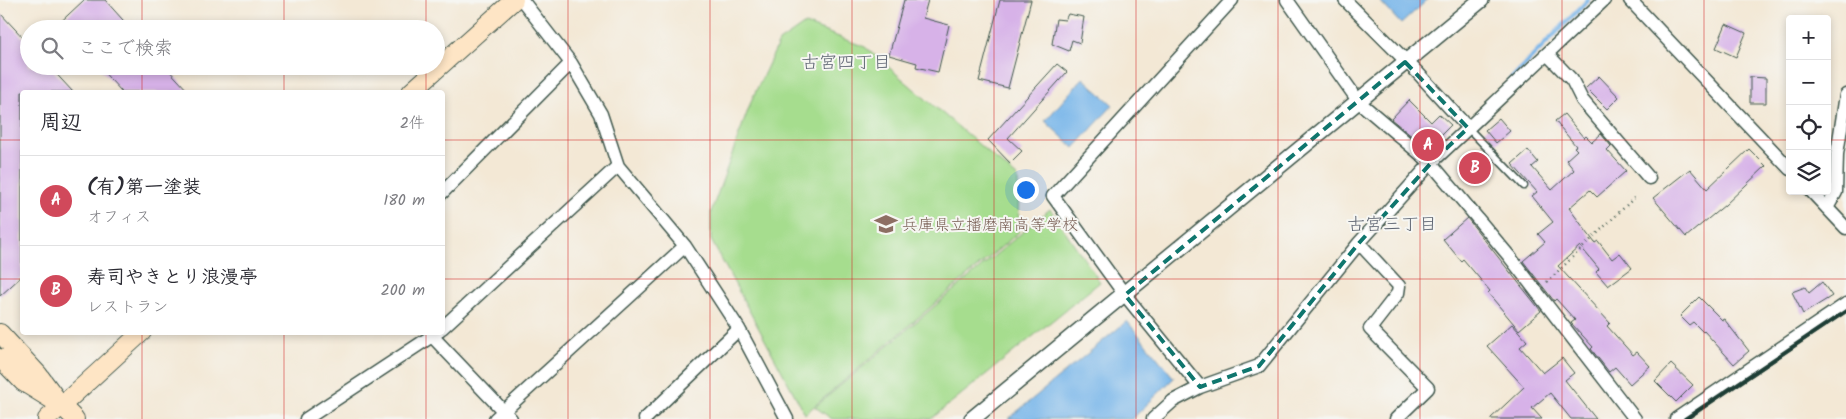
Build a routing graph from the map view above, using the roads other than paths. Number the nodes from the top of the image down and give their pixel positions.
1 (514, 0) edge
2 (522, 0) edge
3 (1232, 0) edge
4 (1287, 0) edge
5 (1345, 0) edge
6 (1482, 0) edge
7 (1604, 0) edge
8 (1630, 0) edge
9 (1547, 54) junction
10 (445, 62) edge
11 (1406, 62) junction
12 (571, 63) junction
13 (430, 75) edge
14 (413, 90) edge
15 (1846, 95) edge
16 (1359, 102) junction
17 (1468, 128) junction
18 (1843, 134) edge
19 (1431, 163) junction
20 (1786, 165) edge
21 (618, 166) junction
22 (1649, 178) dead end
23 (1524, 186) dead end
24 (445, 190) edge
25 (1815, 195) edge
26 (1827, 208) junction
27 (1846, 228) edge
28 (1359, 243) junction
29 (685, 246) junction
30 (1125, 294) junction
31 (1846, 304) edge
32 (445, 325) edge
33 (739, 329) junction
34 (0, 333) edge
35 (139, 335) edge
36 (432, 335) edge
37 (435, 335) edge
38 (0, 358) edge
39 (1200, 387) junction
40 (61, 405) junction
41 (503, 416) edge
42 (47, 419) edge
43 (75, 419) edge
44 (306, 419) edge
45 (645, 419) edge
46 (787, 419) edge
47 (972, 419) edge
48 (1153, 419) edge
49 (1396, 419) edge
50 (1635, 419) edge
51 (1676, 419) edge

1 - 10 main road
2 - 12 street
3 - 30 street
4 - 16 street
5 - 11 street
6 - 11 street
7 - 9 street
8 - 20 street
9 - 17 street
9 - 22 street
11 - 16 street
11 - 17 street
12 - 21 street
12 - 24 street
13 - 14 main road
15 - 18 street
16 - 19 street
16 - 30 street
17 - 19 street
17 - 23 lane
18 - 26 street
19 - 28 street
19 - 50 street
21 - 29 street
21 - 32 street
25 - 26 street
26 - 27 street
28 - 39 street
28 - 49 street
29 - 33 street
29 - 41 street
30 - 39 street
30 - 47 street
31 - 51 street
33 - 45 street
33 - 46 street
34 - 40 main road
35 - 40 main road
36 - 44 street
37 - 41 street
38 - 40 main road
39 - 48 street
40 - 42 main road
40 - 43 main road

